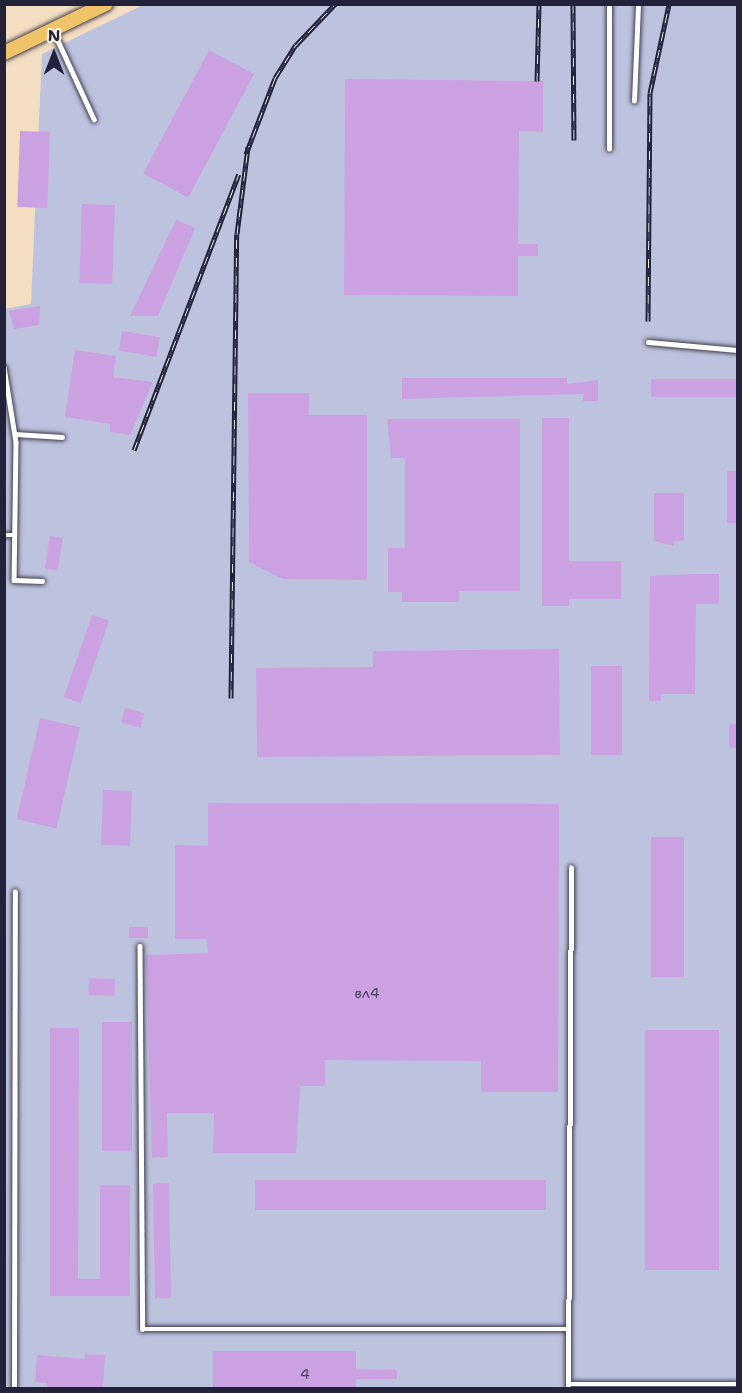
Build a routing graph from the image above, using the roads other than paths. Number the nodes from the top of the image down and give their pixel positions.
1 (106, 4) edge
2 (609, 4) edge
3 (638, 4) edge
4 (52, 30) junction
5 (4, 53) edge
6 (634, 101) dead end
7 (94, 119) dead end
8 (609, 149) dead end
9 (648, 342) dead end
10 (738, 350) edge
11 (4, 367) edge
12 (15, 434) junction
13 (62, 437) dead end
14 (4, 535) edge
15 (14, 535) junction
16 (42, 581) dead end
17 (571, 868) dead end
18 (15, 892) dead end
19 (140, 946) dead end
20 (567, 1329) junction
21 (738, 1384) edge
22 (568, 1386) edge
23 (14, 1389) edge

1 - 4 main road
2 - 8 lane
3 - 6 lane
4 - 5 main road
4 - 7 lane
9 - 10 lane
11 - 12 lane
12 - 13 lane
12 - 15 lane
14 - 15 lane
15 - 16 lane
17 - 20 lane
18 - 23 lane
19 - 20 lane
20 - 22 lane
21 - 22 lane

